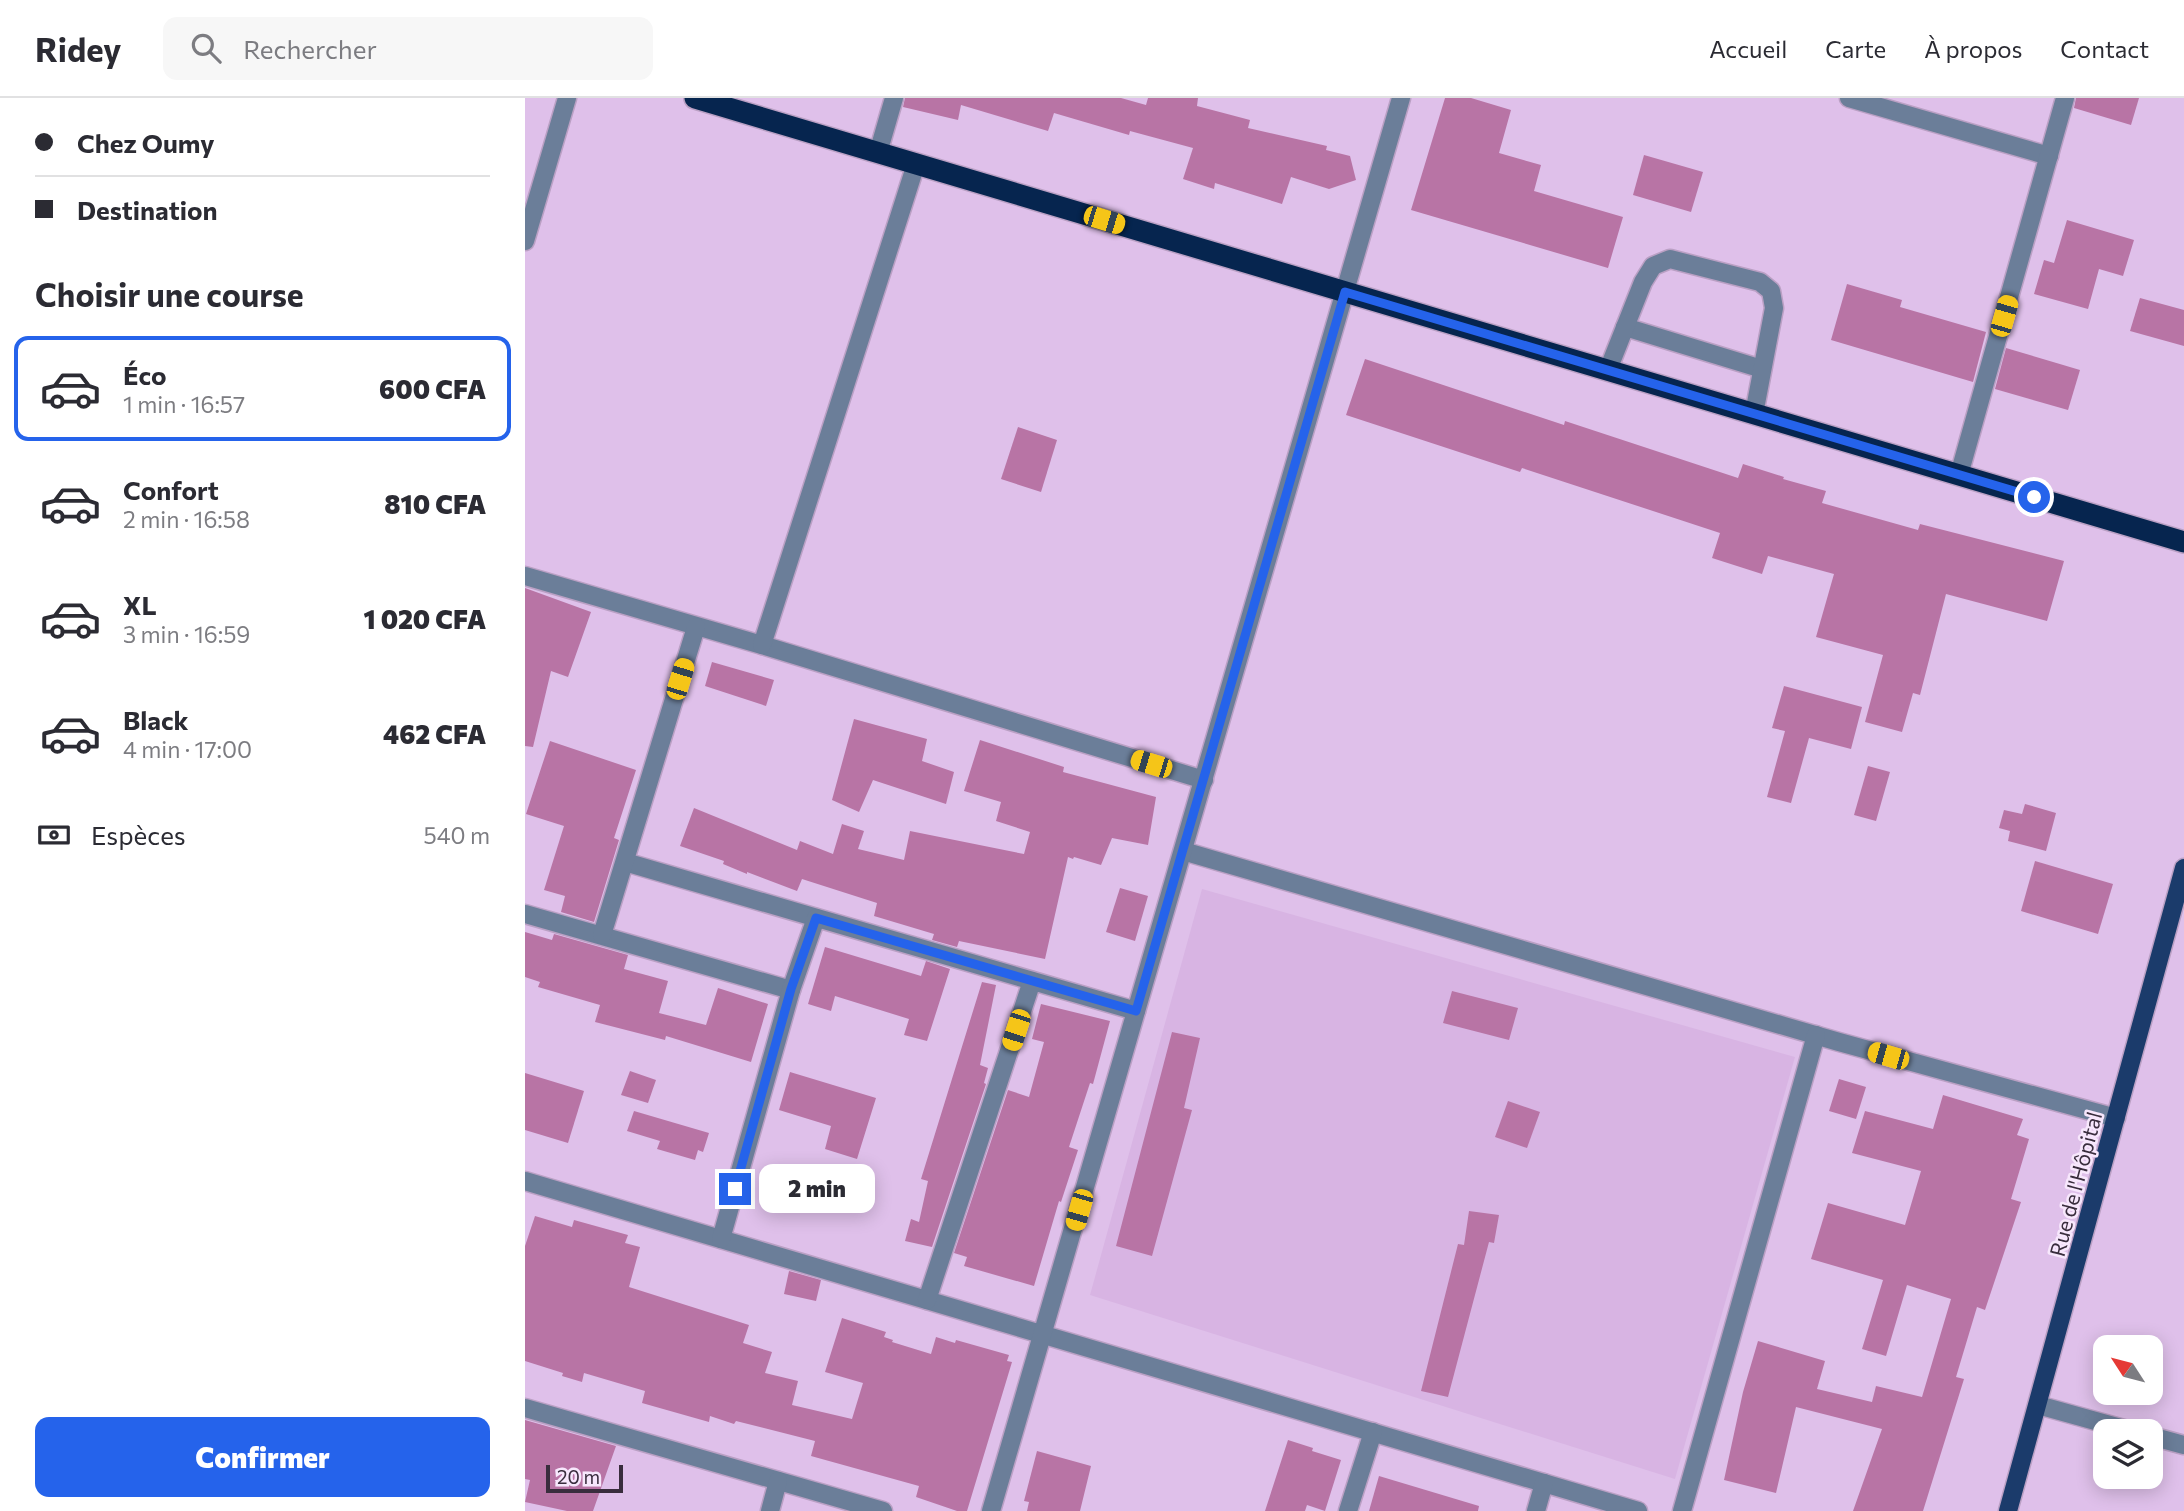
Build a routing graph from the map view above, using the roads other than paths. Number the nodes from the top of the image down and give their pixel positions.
1 (567, 98) edge
2 (695, 98) edge
3 (894, 98) edge
4 (1401, 98) edge
5 (1849, 98) edge
6 (2065, 98) edge
7 (878, 153) junction
8 (2049, 156) junction
9 (916, 164) junction
10 (525, 241) edge
11 (1345, 292) junction
12 (1625, 327) junction
13 (1762, 369) junction
14 (1608, 370) junction
15 (1754, 414) junction
16 (1959, 475) junction
17 (2184, 542) edge
18 (525, 576) edge
19 (696, 627) junction
20 (762, 645) junction
21 (1203, 780) junction
22 (1183, 850) junction
23 (625, 862) junction
24 (2184, 868) edge
25 (525, 914) edge
26 (816, 918) junction
27 (602, 935) junction
28 (1032, 981) junction
29 (791, 989) junction
30 (1136, 1011) junction
31 (1816, 1035) junction
32 (2116, 1118) junction
33 (525, 1181) edge
34 (721, 1239) junction
35 (927, 1300) junction
36 (1042, 1334) junction
37 (2038, 1405) junction
38 (525, 1408) edge
39 (2093, 1420) edge
40 (1373, 1432) junction
41 (2163, 1439) edge
42 (2184, 1445) edge
43 (778, 1481) junction
44 (1544, 1483) junction
45 (770, 1511) edge
46 (883, 1511) edge
47 (991, 1511) edge
48 (1348, 1511) edge
49 (1536, 1511) edge
50 (1638, 1511) edge
51 (1682, 1511) edge
52 (2008, 1511) edge

1 - 10 street
2 - 7 highway
3 - 7 street
4 - 11 street
5 - 8 street
6 - 8 street
7 - 9 highway
8 - 16 street
9 - 11 highway
9 - 20 street
11 - 14 highway
11 - 21 street
12 - 13 street
12 - 13 street
12 - 14 street
13 - 15 street
14 - 15 highway
15 - 16 highway
16 - 17 highway
18 - 19 street
19 - 20 street
19 - 23 street
20 - 21 street
21 - 22 street
22 - 30 street
22 - 31 street
23 - 26 street
23 - 27 street
24 - 32 main road, Rue de l'Hôpital
25 - 27 street
26 - 28 street
26 - 29 street
27 - 29 street
28 - 30 street
28 - 35 street
29 - 34 street
30 - 36 street
31 - 32 street
31 - 51 street
32 - 37 main road, Rue de l'Hôpital
33 - 34 street
34 - 35 street
35 - 36 street
36 - 40 street
36 - 47 street
37 - 39 street
37 - 52 main road, Rue de l'Hôpital
38 - 43 street
40 - 44 street
40 - 48 street
41 - 42 street
43 - 45 street
43 - 46 street
44 - 49 street
44 - 50 street

